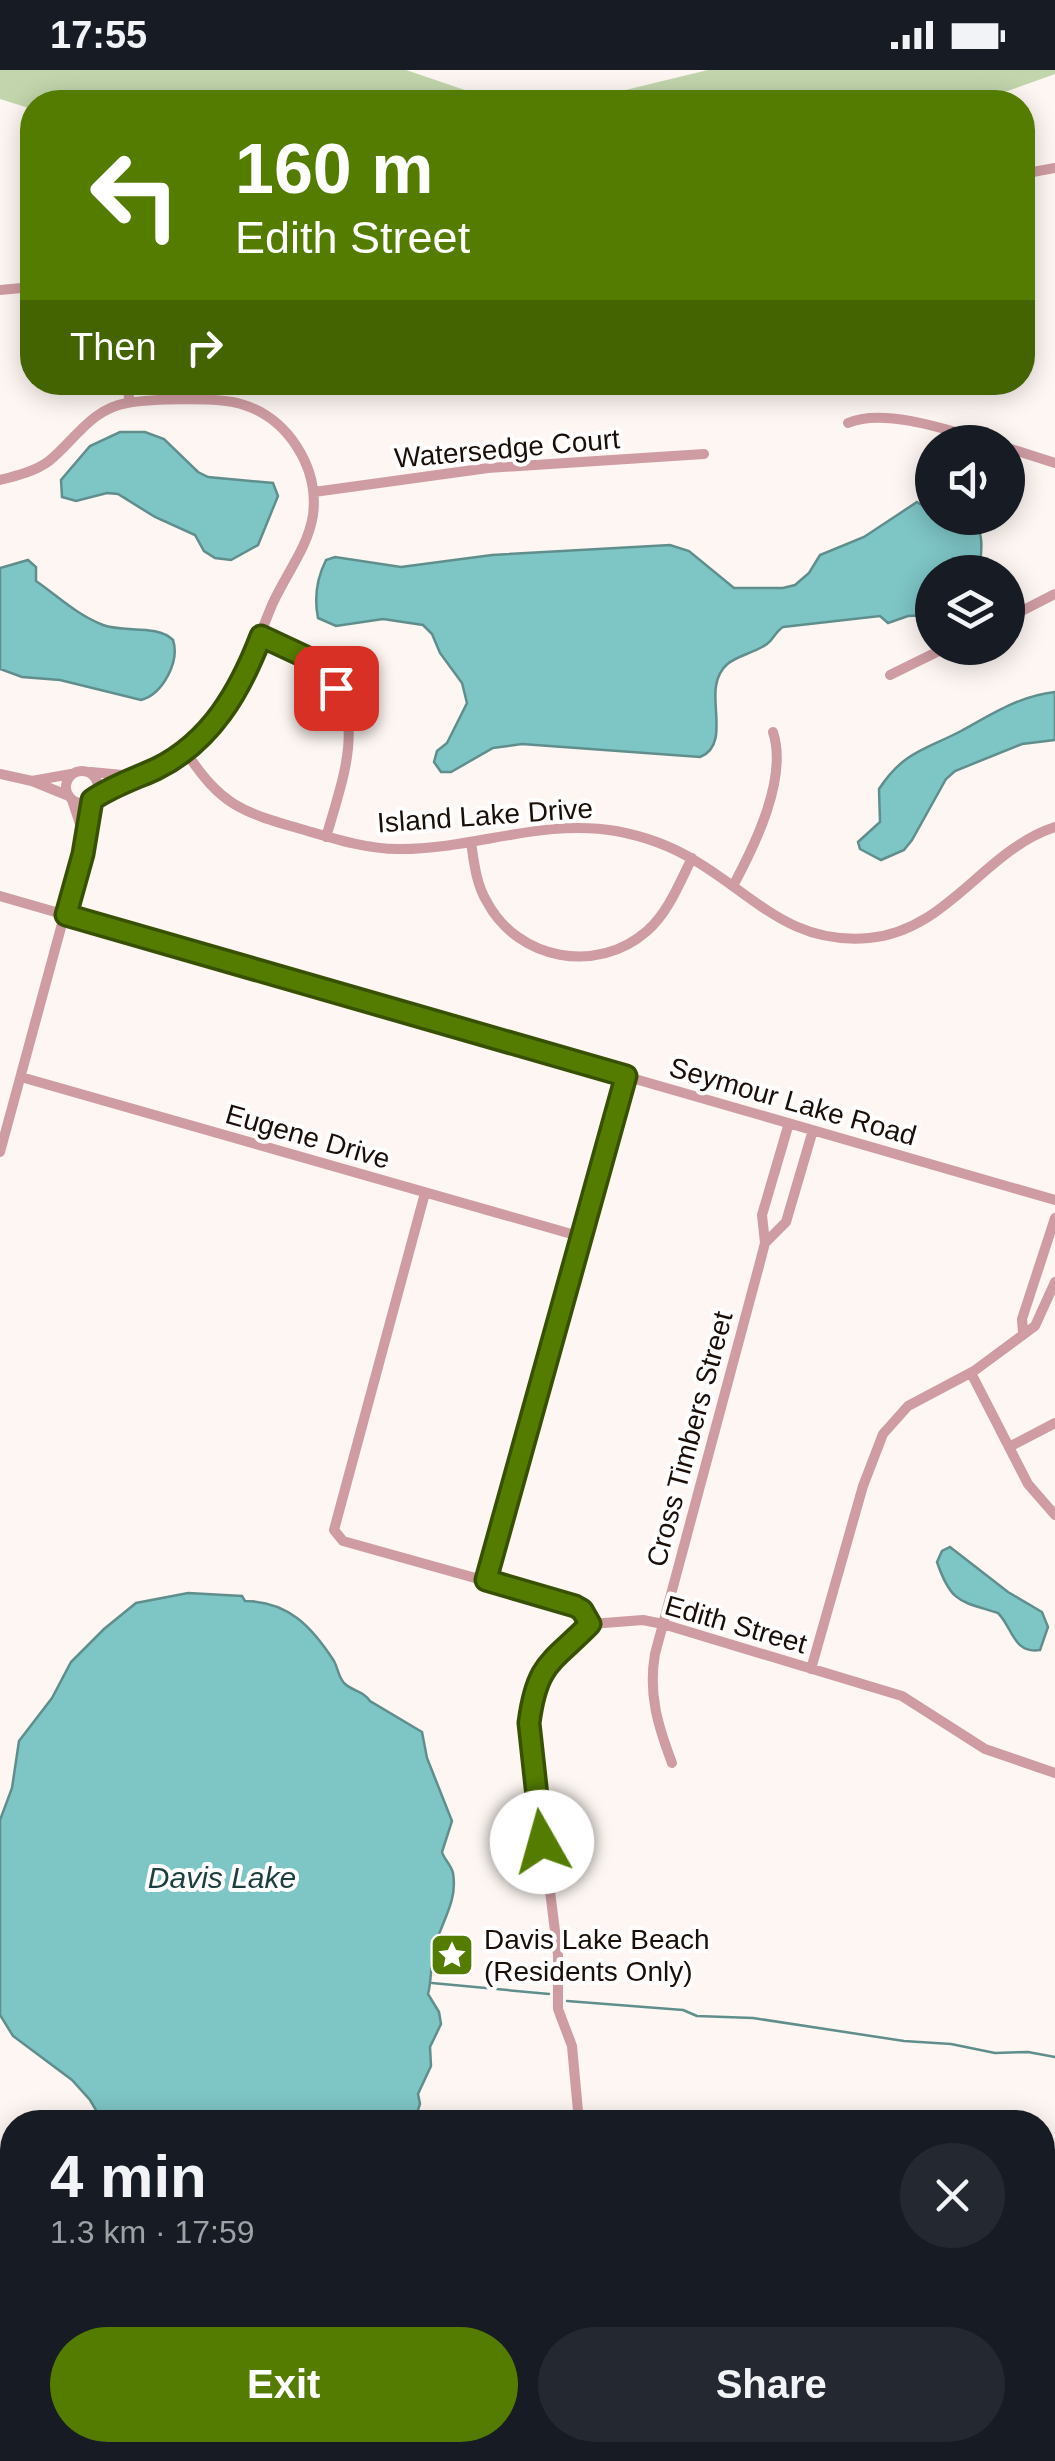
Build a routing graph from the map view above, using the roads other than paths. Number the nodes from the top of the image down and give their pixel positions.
1 (129, 395) edge
2 (130, 402) junction
3 (848, 422) dead end
4 (926, 425) edge
5 (1025, 453) edge
6 (704, 454) dead end
7 (1055, 463) edge
8 (0, 480) edge
9 (314, 492) junction
10 (1055, 594) edge
11 (1025, 609) edge
12 (261, 636) junction
13 (915, 663) edge
14 (890, 676) dead end
15 (773, 732) dead end
16 (186, 752) junction
17 (88, 772) junction
18 (0, 774) edge
19 (71, 774) junction
20 (134, 776) junction
21 (32, 781) junction
22 (70, 798) junction
23 (94, 798) junction
24 (1055, 827) edge
25 (326, 836) junction
26 (85, 839) junction
27 (471, 842) junction
28 (692, 858) junction
29 (733, 886) junction
30 (0, 896) edge
31 (66, 915) junction
32 (626, 1076) junction
33 (21, 1077) junction
34 (789, 1124) junction
35 (814, 1130) junction
36 (0, 1152) edge
37 (425, 1194) junction
38 (1055, 1200) edge
39 (1055, 1218) edge
40 (582, 1237) junction
41 (765, 1243) junction
42 (1055, 1282) edge
43 (1024, 1332) junction
44 (971, 1373) junction
45 (1055, 1424) edge
46 (1009, 1447) junction
47 (1055, 1515) edge
48 (486, 1580) junction
49 (590, 1624) junction
50 (663, 1624) junction
51 (810, 1668) junction
52 (672, 1763) dead end
53 (1055, 1773) edge
54 (578, 2110) edge

1 - 2 street
2 - 8 street
2 - 9 street
3 - 4 street
5 - 7 street
6 - 9 street, Watersedge Court
9 - 12 street
10 - 11 street
12 - 16 street
12 - 25 street
13 - 14 street
15 - 29 street
16 - 20 street
16 - 25 street, Island Lake Drive
17 - 19 street
17 - 20 street
17 - 23 street
18 - 21 street
19 - 21 street
19 - 22 street
20 - 23 street
21 - 22 street
22 - 23 street
22 - 26 street
23 - 26 street
24 - 29 street, Island Lake Drive
25 - 27 street, Island Lake Drive
26 - 31 street
27 - 28 street, Island Lake Drive
27 - 28 street
28 - 29 street, Island Lake Drive
30 - 31 street, Seymour Lake Road
31 - 32 street, Seymour Lake Road
31 - 33 street
32 - 34 street, Seymour Lake Road
32 - 40 street
33 - 36 street
33 - 37 street, Eugene Drive
34 - 35 street, Seymour Lake Road
34 - 41 street, Cross Timbers Street
35 - 38 street, Seymour Lake Road
35 - 41 street, Cross Timbers Street
37 - 40 street, Eugene Drive
37 - 48 street
39 - 43 street
40 - 48 street
41 - 50 street, Cross Timbers Street
42 - 43 street
43 - 44 street
44 - 46 street
44 - 51 street
45 - 46 street
46 - 47 street
48 - 49 street
49 - 50 street, Edith Street
49 - 54 street
50 - 51 street, Edith Street
50 - 52 street, Cross Timbers Street
51 - 53 street, Edith Street

